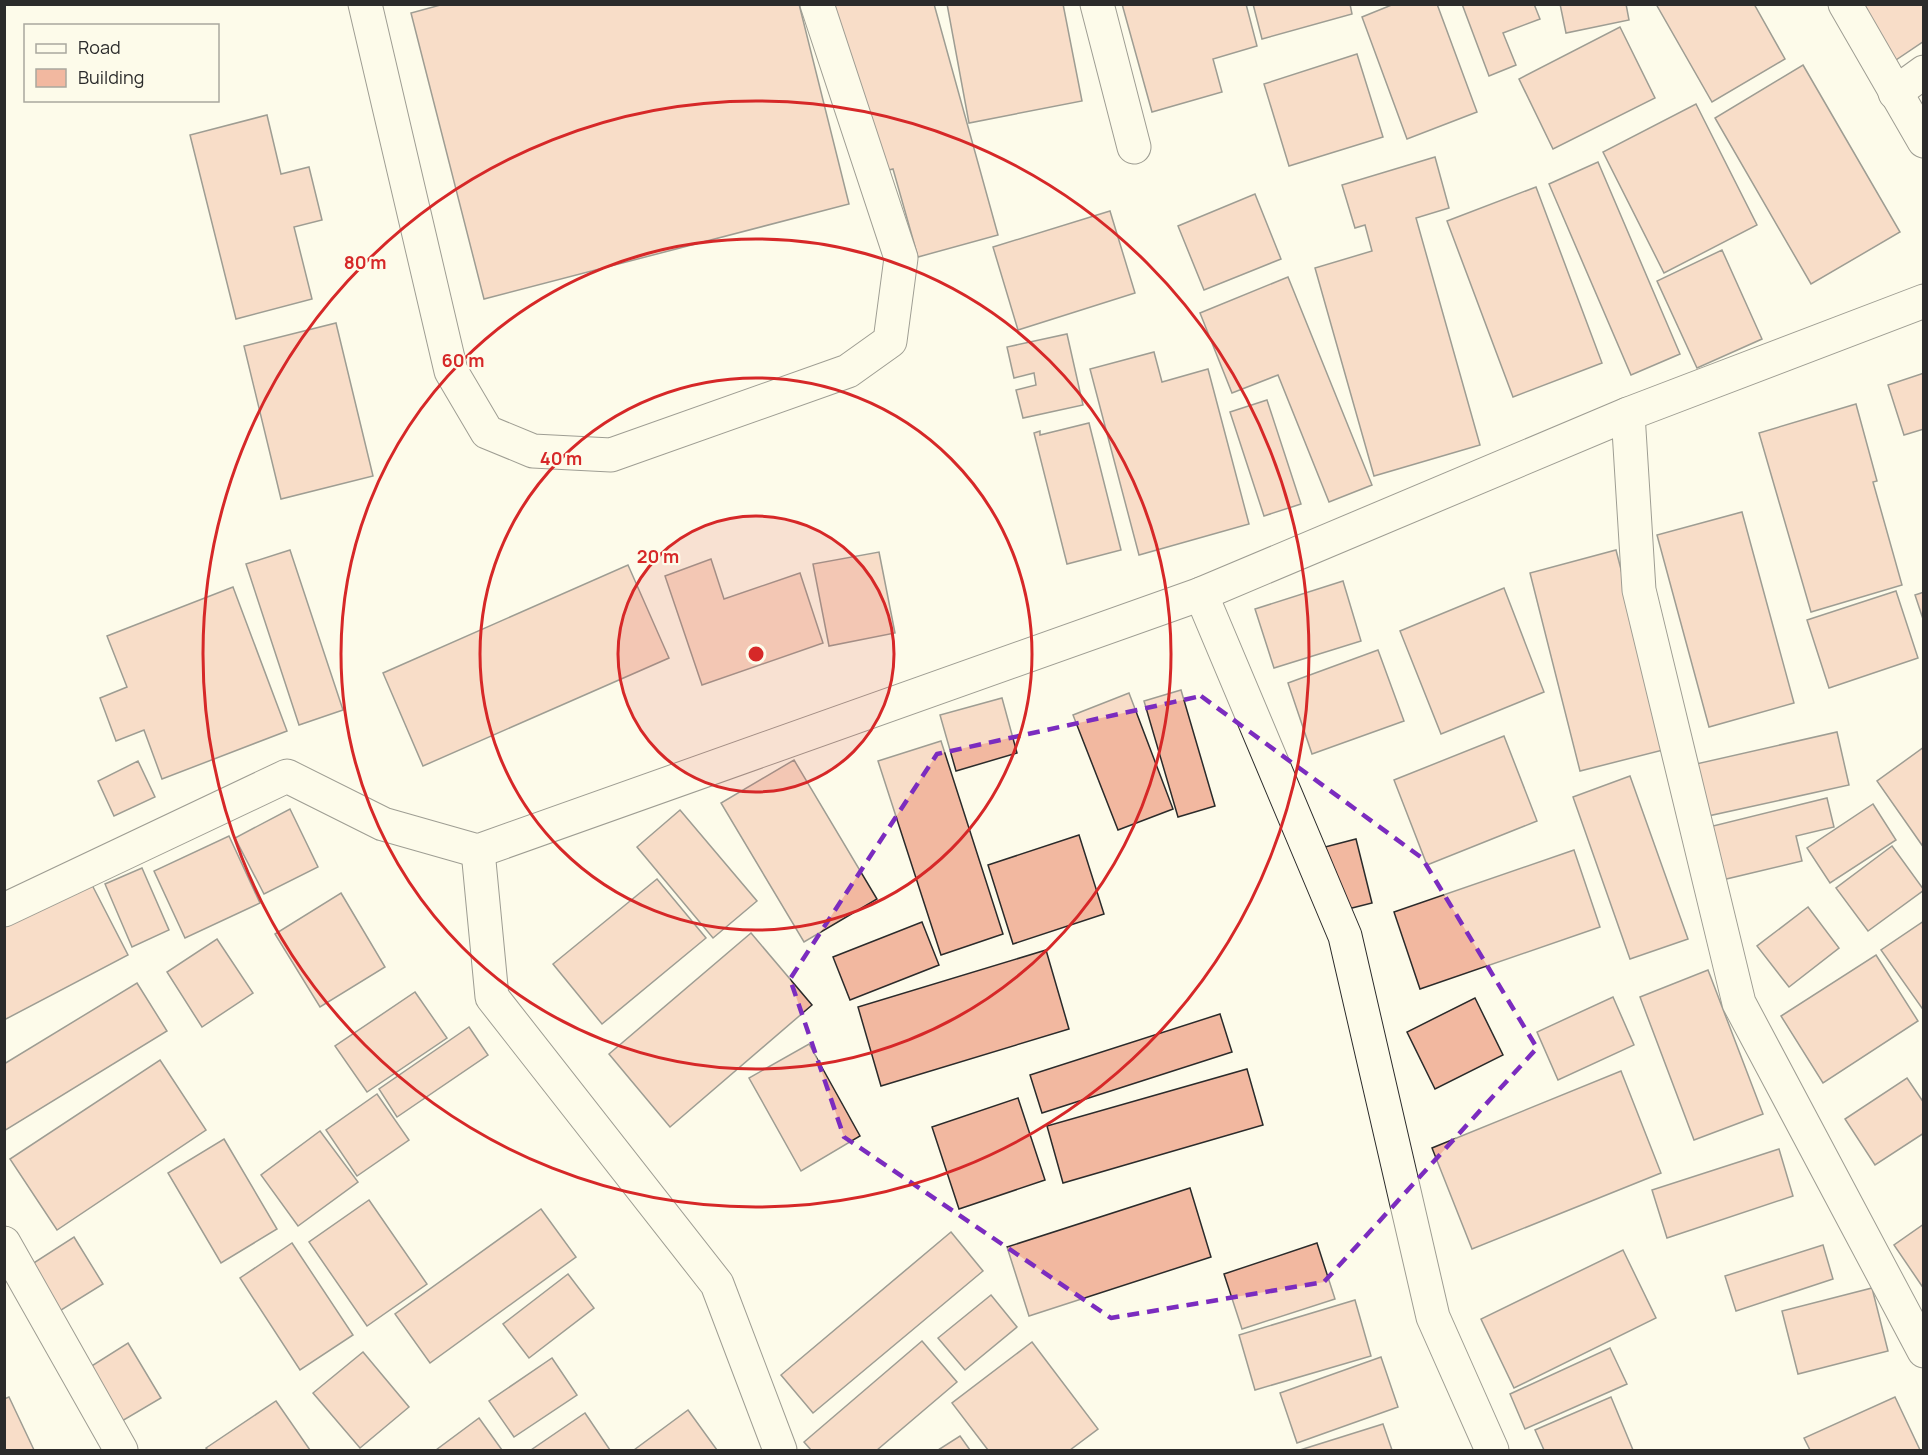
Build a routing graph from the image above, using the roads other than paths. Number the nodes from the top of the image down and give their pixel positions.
1 (365, 4) edge
2 (817, 4) edge
3 (1097, 4) edge
4 (1845, 4) edge
5 (1923, 72) edge
6 (1895, 93) junction
7 (1923, 141) edge
8 (1134, 147) dead end
9 (1923, 301) edge
10 (1628, 414) junction
11 (1201, 594) junction
12 (478, 851) junction
13 (4, 910) edge
14 (4, 1243) edge
15 (1923, 1351) edge
16 (121, 1450) edge
17 (780, 1450) edge
18 (1492, 1450) edge

1 - 2 street
3 - 8 street
4 - 6 street
5 - 6 street
6 - 7 street
9 - 10 street
10 - 11 street
10 - 15 street
11 - 12 street
11 - 18 street
12 - 13 street
12 - 17 street
14 - 16 street

